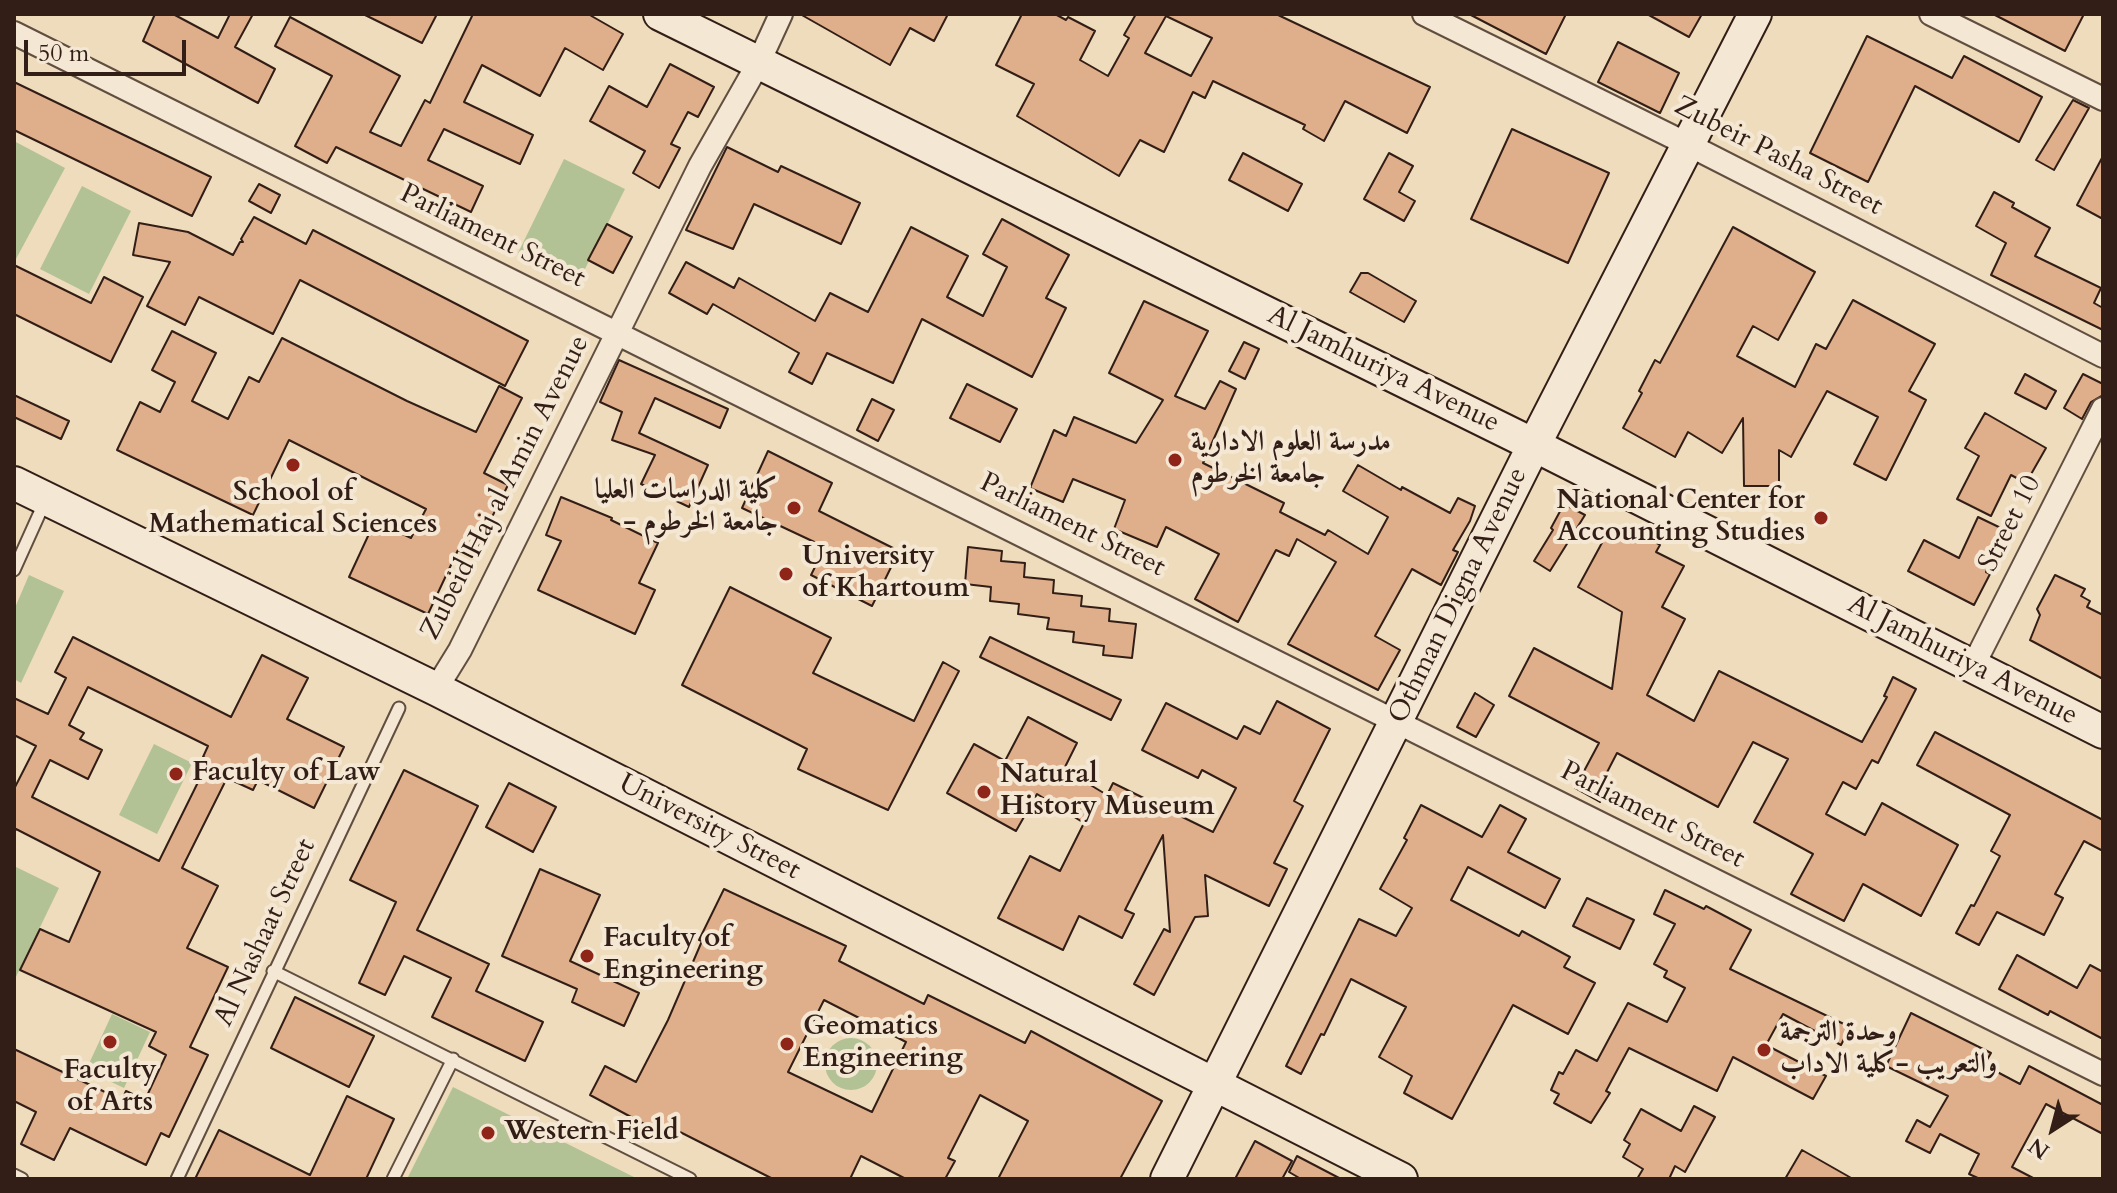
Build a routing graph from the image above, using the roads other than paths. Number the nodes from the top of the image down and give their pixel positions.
1 (660, 14) edge
2 (781, 14) edge
3 (1424, 14) edge
4 (1755, 14) edge
5 (1931, 14) edge
6 (14, 33) edge
7 (758, 64) junction
8 (2103, 99) edge
9 (1689, 145) junction
10 (617, 333) junction
11 (2103, 356) edge
12 (2103, 409) edge
13 (1534, 445) junction
14 (14, 483) edge
15 (46, 499) junction
16 (14, 570) edge
17 (1973, 666) junction
18 (436, 689) junction
19 (399, 708) dead end
20 (1396, 722) junction
21 (2103, 732) edge
22 (273, 971) junction
23 (453, 1059) junction
24 (2103, 1074) edge
25 (1213, 1084) junction
26 (14, 1175) edge
27 (22, 1179) edge
28 (177, 1179) edge
29 (393, 1179) edge
30 (690, 1179) edge
31 (1167, 1179) edge
32 (1401, 1179) edge

1 - 7 main road, Al Jamhuriya Avenue
2 - 7 street, Zubeid Haj al Amin Avenue
3 - 9 street, Zubeir Pasha Street
4 - 9 main road, Othman Digna Avenue
5 - 8 street
6 - 10 street, Parliament Street
7 - 10 street, Zubeid Haj al Amin Avenue
7 - 13 main road, Al Jamhuriya Avenue
9 - 11 street, Zubeir Pasha Street
9 - 13 main road, Othman Digna Avenue
10 - 18 street, Zubeid Haj al Amin Avenue
10 - 20 street, Parliament Street
12 - 17 street, Street 10
13 - 17 main road, Al Jamhuriya Avenue
13 - 20 main road, Othman Digna Avenue
14 - 15 main road, University Street
15 - 16 lane
15 - 18 main road, University Street
17 - 21 main road, Al Jamhuriya Avenue
18 - 25 main road, University Street
19 - 22 lane, Al Nashaat Street
20 - 24 street, Parliament Street
20 - 25 main road, Othman Digna Avenue
22 - 23 lane
22 - 28 lane, Al Nashaat Street
23 - 29 lane
23 - 30 lane
25 - 31 main road, Othman Digna Avenue
25 - 32 main road, University Street
26 - 27 lane

